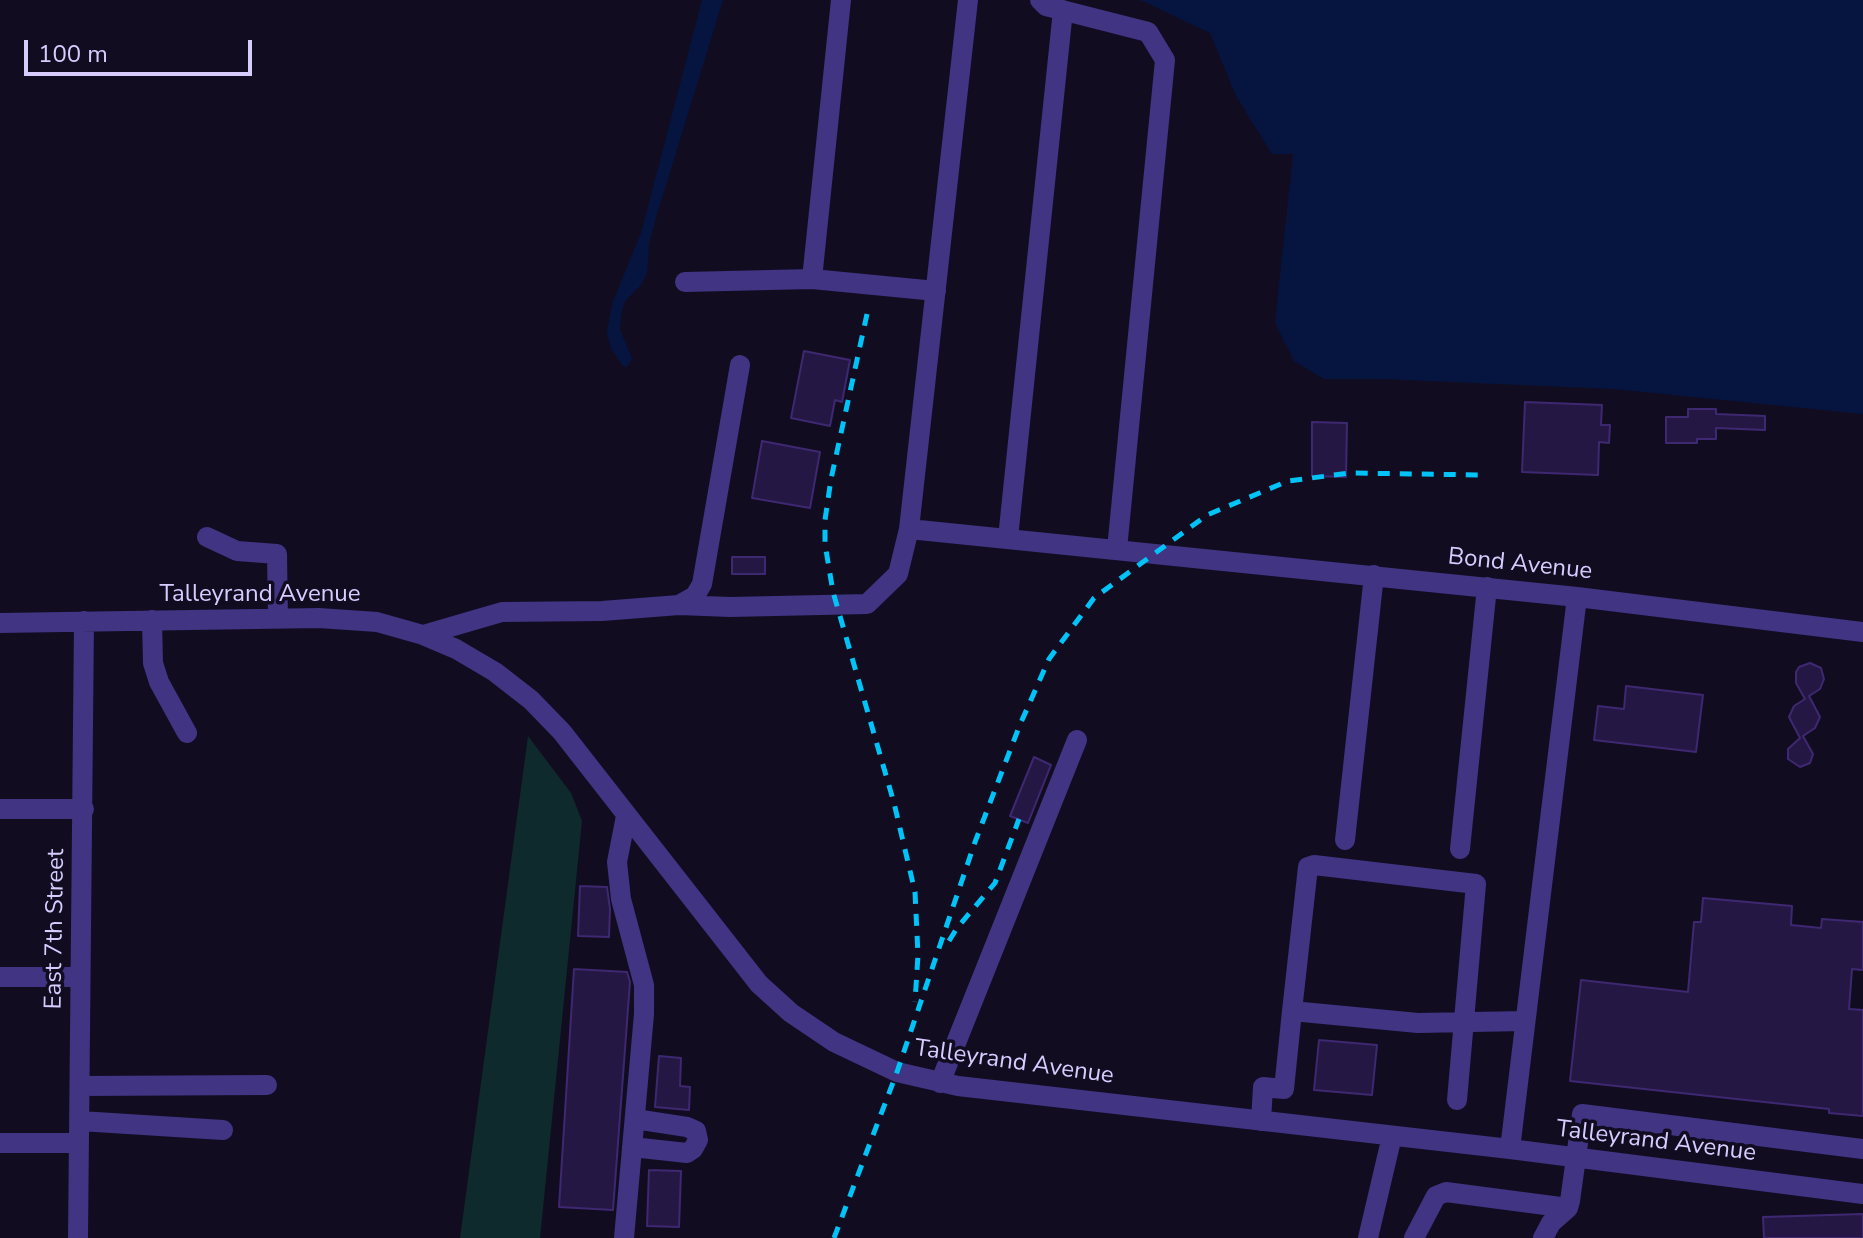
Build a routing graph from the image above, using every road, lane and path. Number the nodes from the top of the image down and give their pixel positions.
1 (841, 0) edge
2 (968, 0) edge
3 (1040, 0) edge
4 (1063, 10) junction
5 (812, 279) junction
6 (685, 282) dead end
7 (936, 291) junction
8 (740, 365) dead end
9 (909, 529) junction
10 (207, 537) dead end
11 (1008, 538) junction
12 (1117, 549) junction
13 (1374, 575) junction
14 (1487, 587) junction
15 (1577, 597) junction
16 (679, 605) junction
17 (278, 618) junction
18 (152, 620) junction
19 (84, 621) junction
20 (0, 623) edge
21 (1863, 632) edge
22 (423, 635) junction
23 (187, 733) dead end
24 (1077, 740) dead end
25 (0, 809) edge
26 (84, 809) junction
27 (626, 816) junction
28 (1345, 840) dead end
29 (1460, 849) dead end
30 (0, 977) edge
31 (80, 977) junction
32 (1292, 1011) junction
33 (1463, 1020) junction
34 (1525, 1021) junction
35 (940, 1083) junction
36 (267, 1085) dead end
37 (80, 1086) junction
38 (1457, 1100) dead end
39 (635, 1119) junction
40 (80, 1121) junction
41 (1261, 1121) junction
42 (223, 1130) dead end
43 (1392, 1136) junction
44 (0, 1143) edge
45 (79, 1143) junction
46 (632, 1147) junction
47 (1510, 1149) junction
48 (1863, 1149) edge
49 (1576, 1158) junction
50 (1863, 1194) edge
51 (1568, 1208) junction
52 (78, 1238) edge
53 (624, 1238) edge
54 (1368, 1238) edge
55 (1414, 1238) edge
56 (1543, 1238) edge

1 - 5 street
2 - 7 street
3 - 4 street
4 - 11 street
4 - 12 street
5 - 6 street
5 - 7 street
7 - 9 street
8 - 16 street
9 - 11 street, Bond Avenue
9 - 16 street
10 - 17 street
11 - 12 street, Bond Avenue
12 - 13 street, Bond Avenue
13 - 14 street, Bond Avenue
13 - 28 street
14 - 15 street, Bond Avenue
14 - 29 street
15 - 21 street, Bond Avenue
15 - 34 street
16 - 22 street
17 - 18 street, Talleyrand Avenue
17 - 22 street, Talleyrand Avenue
18 - 19 street, Talleyrand Avenue
18 - 23 street
19 - 20 street, Talleyrand Avenue
19 - 26 street, East 7th Street
22 - 27 street, Talleyrand Avenue
24 - 35 street
25 - 26 street
26 - 31 street, East 7th Street
27 - 35 street, Talleyrand Avenue
27 - 39 street
30 - 31 street
31 - 37 street, East 7th Street
32 - 33 street
32 - 33 street
32 - 41 street
33 - 34 street
33 - 38 street
34 - 47 street
35 - 41 street, Talleyrand Avenue
36 - 37 street
37 - 40 street, East 7th Street
39 - 46 street
39 - 46 street
40 - 42 street
40 - 45 street, East 7th Street
41 - 43 street, Talleyrand Avenue
43 - 47 street, Talleyrand Avenue
43 - 54 street
44 - 45 street
45 - 52 street, East 7th Street
46 - 53 street
47 - 49 street, Talleyrand Avenue
48 - 49 street
49 - 50 street, Talleyrand Avenue
49 - 51 street
51 - 55 street
51 - 56 street

